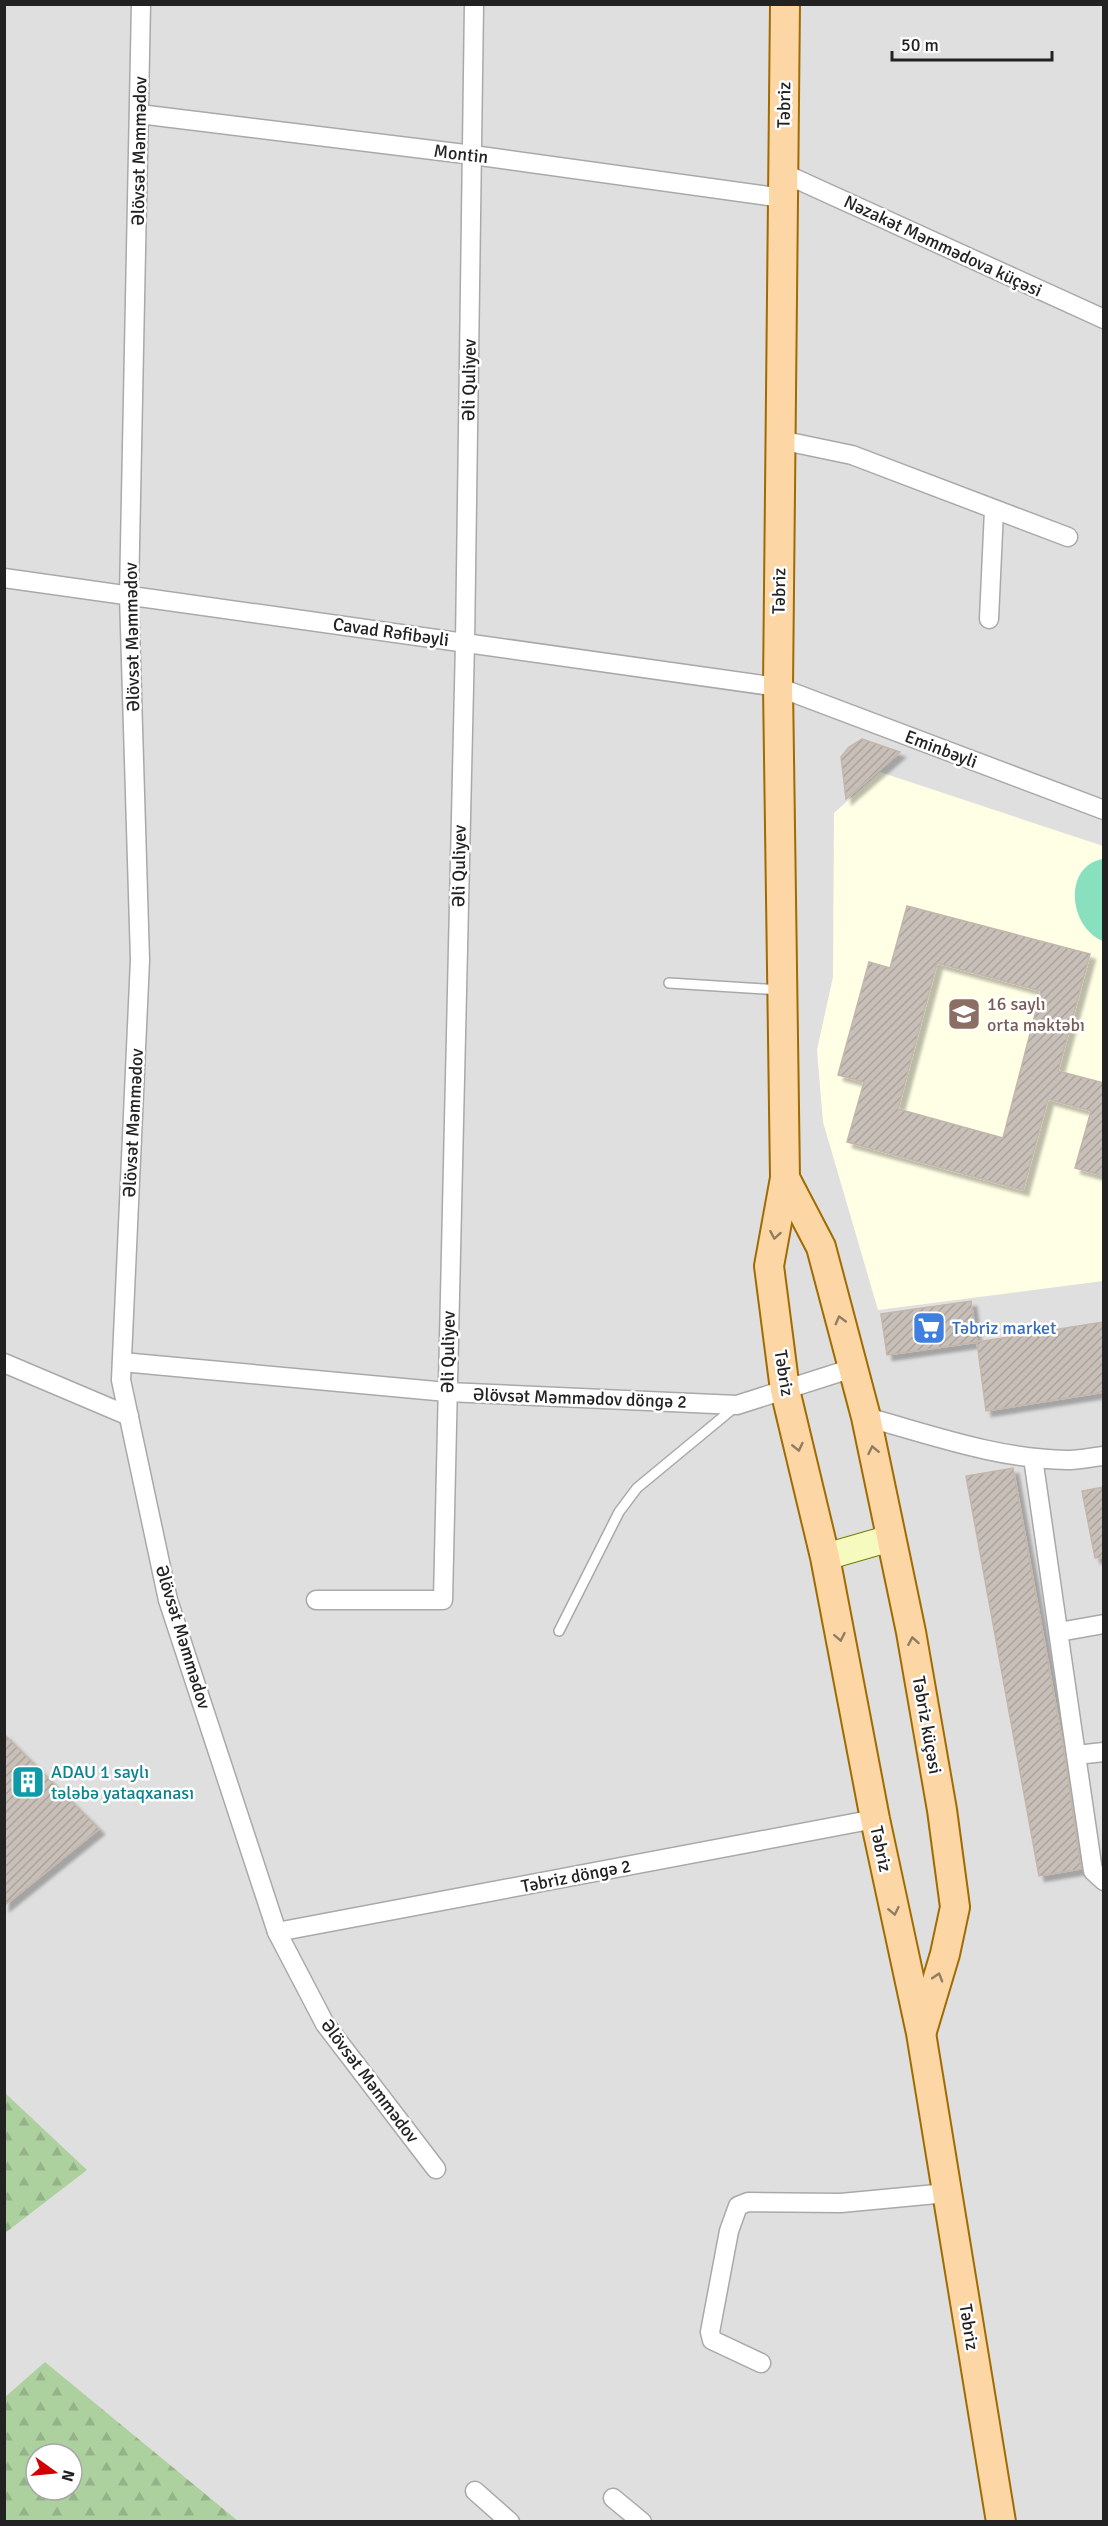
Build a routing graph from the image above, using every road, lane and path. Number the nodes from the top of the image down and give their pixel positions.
1 (141, 4) edge
2 (474, 4) edge
3 (785, 4) edge
4 (139, 114) junction
5 (473, 155) junction
6 (783, 185) junction
7 (1104, 319) edge
8 (780, 441) junction
9 (994, 510) junction
10 (1068, 537) dead end
11 (4, 578) edge
12 (129, 595) junction
13 (989, 619) dead end
14 (465, 643) junction
15 (778, 687) junction
16 (1104, 810) edge
17 (669, 983) dead end
18 (782, 990) junction
19 (785, 1178) junction
20 (122, 1362) junction
21 (4, 1363) edge
22 (852, 1368) junction
23 (785, 1390) junction
24 (447, 1392) junction
25 (737, 1405) junction
26 (129, 1416) junction
27 (866, 1417) junction
28 (1104, 1456) edge
29 (1033, 1458) junction
30 (891, 1538) junction
31 (825, 1557) junction
32 (316, 1600) dead end
33 (1104, 1624) edge
34 (559, 1631) dead end
35 (1059, 1632) junction
36 (1104, 1752) edge
37 (1076, 1755) junction
38 (875, 1820) junction
39 (1104, 1881) edge
40 (278, 1932) junction
41 (921, 2033) junction
42 (436, 2169) dead end
43 (947, 2193) junction
44 (761, 2364) dead end
45 (475, 2491) dead end
46 (613, 2498) dead end
47 (510, 2522) edge
48 (642, 2522) edge
49 (1001, 2522) edge

1 - 4 street, Əlövsət Məmmədov
2 - 5 street, Əli Quliyev
3 - 6 main road, Təbriz
4 - 5 street, Montin
4 - 12 street, Əlövsət Məmmədov
5 - 6 street, Montin
5 - 14 street, Əli Quliyev
6 - 7 street, Nəzakət Məmmədova küçəsi
6 - 8 main road, Təbriz
8 - 9 street
8 - 15 main road, Təbriz
9 - 10 street
9 - 13 street
11 - 12 street, Cavad Rəfibəyli
12 - 14 street, Cavad Rəfibəyli
12 - 20 street, Əlövsət Məmmədov
14 - 15 street, Cavad Rəfibəyli
14 - 24 street, Əli Quliyev
15 - 16 street, Eminbəyli
15 - 18 main road, Təbriz
17 - 18 lane
18 - 19 main road, Təbriz
22 -> 19 main road, Təbriz
19 -> 23 main road, Təbriz
20 - 24 street, Əlövsət Məmmədov döngə 2
20 - 26 street, Əlövsət Məmmədov
21 - 26 street
22 - 23 street, Əlövsət Məmmədov döngə 2
22 - 27 main road, Təbriz
23 - 25 street, Əlövsət Məmmədov döngə 2
23 -> 31 main road, Təbriz
24 - 25 street, Əlövsət Məmmədov döngə 2
24 - 32 street, Əli Quliyev
25 - 34 lane
26 - 40 street, Əlövsət Məmmədov
27 - 29 street
30 -> 27 main road, Təbriz küçəsi
28 - 29 street
29 - 35 street
30 - 31 main road
41 -> 30 main road, Təbriz küçəsi
31 -> 38 main road, Təbriz
33 - 35 street
35 - 37 street
36 - 37 street
37 - 39 street
38 - 40 street, Təbriz döngə 2
38 -> 41 main road, Təbriz
40 - 42 street, Əlövsət Məmmədov
41 - 43 main road, Təbriz
43 - 44 street
43 - 49 main road, Təbriz
45 - 47 street
46 - 48 street

